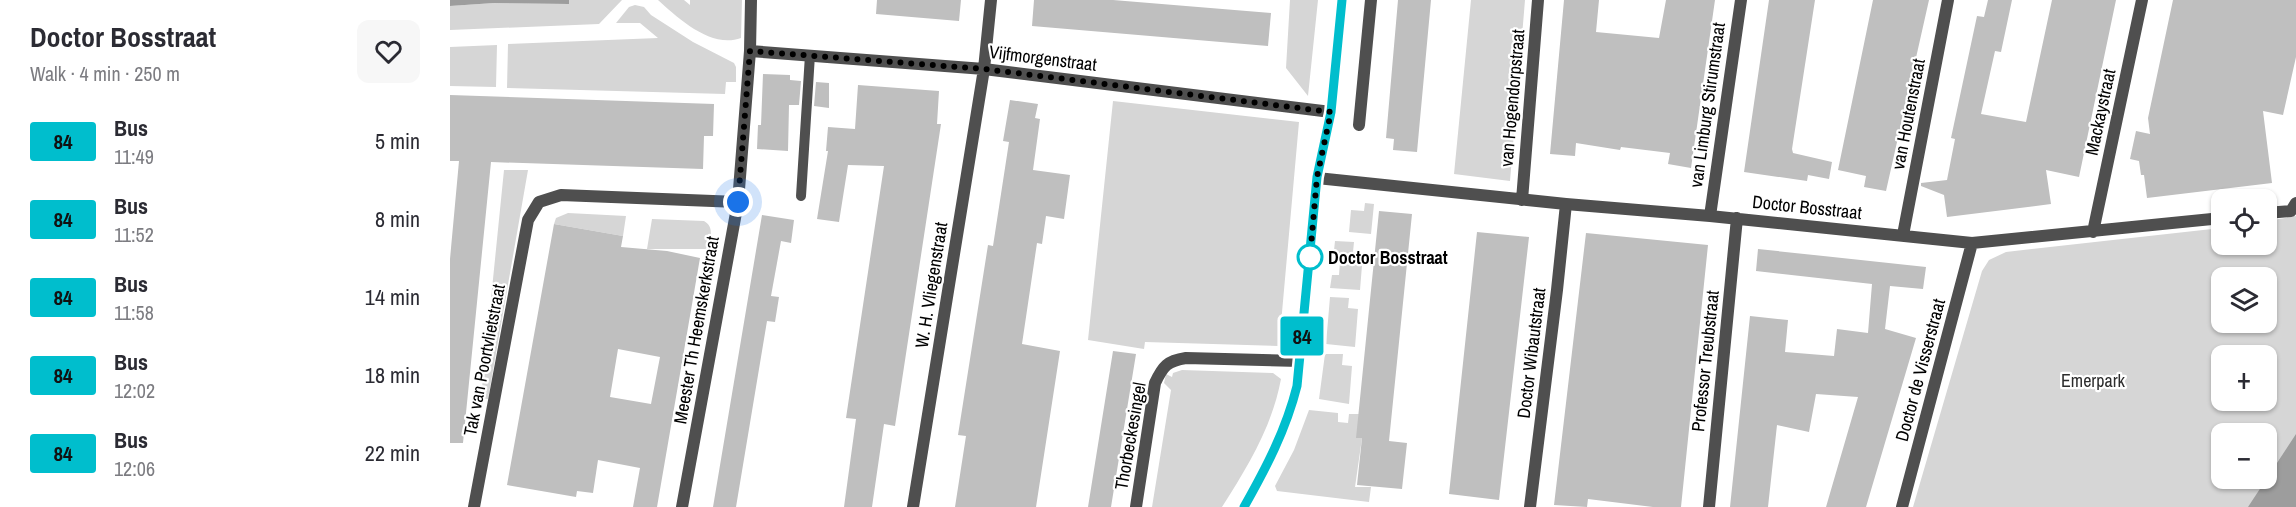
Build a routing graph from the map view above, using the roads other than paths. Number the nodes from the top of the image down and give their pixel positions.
1 (751, 0) edge
2 (991, 0) edge
3 (1342, 0) edge
4 (1371, 0) edge
5 (1538, 0) edge
6 (1741, 0) edge
7 (1948, 0) edge
8 (2142, 0) edge
9 (750, 51) junction
10 (810, 55) junction
11 (984, 69) junction
12 (1331, 112) junction
13 (1359, 125) dead end
14 (1317, 177) junction
15 (801, 196) dead end
16 (1522, 200) junction
17 (738, 202) junction
18 (1566, 204) junction
19 (2294, 207) edge
20 (2277, 211) edge
21 (1710, 216) junction
22 (1737, 219) junction
23 (2211, 219) edge
24 (2093, 232) junction
25 (1903, 235) junction
26 (1972, 243) junction
27 (1300, 362) junction
28 (474, 507) edge
29 (682, 507) edge
30 (913, 507) edge
31 (1136, 507) edge
32 (1244, 507) edge
33 (1530, 507) edge
34 (1709, 507) edge
35 (1902, 507) edge

1 - 9 street, Meester Th Heemskerkstraat
2 - 11 street, W. H. Vliegenstraat
3 - 12 street
4 - 13 street
5 - 16 street, van Hogendorpstraat
6 - 21 street, van Limburg Stirumstraat
7 - 25 street, van Houtenstraat
8 - 24 street, Mackaystraat
9 - 10 street, Vijfmorgenstraat
9 - 17 street, Meester Th Heemskerkstraat
10 - 11 street, Vijfmorgenstraat
10 - 15 lane
11 - 12 street, Vijfmorgenstraat
11 - 30 street, W. H. Vliegenstraat
12 - 14 street
14 - 16 street, Doctor Bosstraat
14 - 27 street
16 - 18 street, Doctor Bosstraat
17 - 28 street, Tak van Poortvlietstraat
17 - 29 street, Meester Th Heemskerkstraat
18 - 21 street, Doctor Bosstraat
18 - 33 street, Doctor Wibautstraat
19 - 20 street
21 - 22 street, Doctor Bosstraat
22 - 25 street, Doctor Bosstraat
22 - 34 street, Professor Treubstraat
23 - 24 street, Doctor Bosstraat
24 - 26 street, Doctor Bosstraat
25 - 26 street, Doctor Bosstraat
26 - 35 street, Doctor de Visserstraat
27 - 31 street, Thorbeckesingel
27 - 32 street

